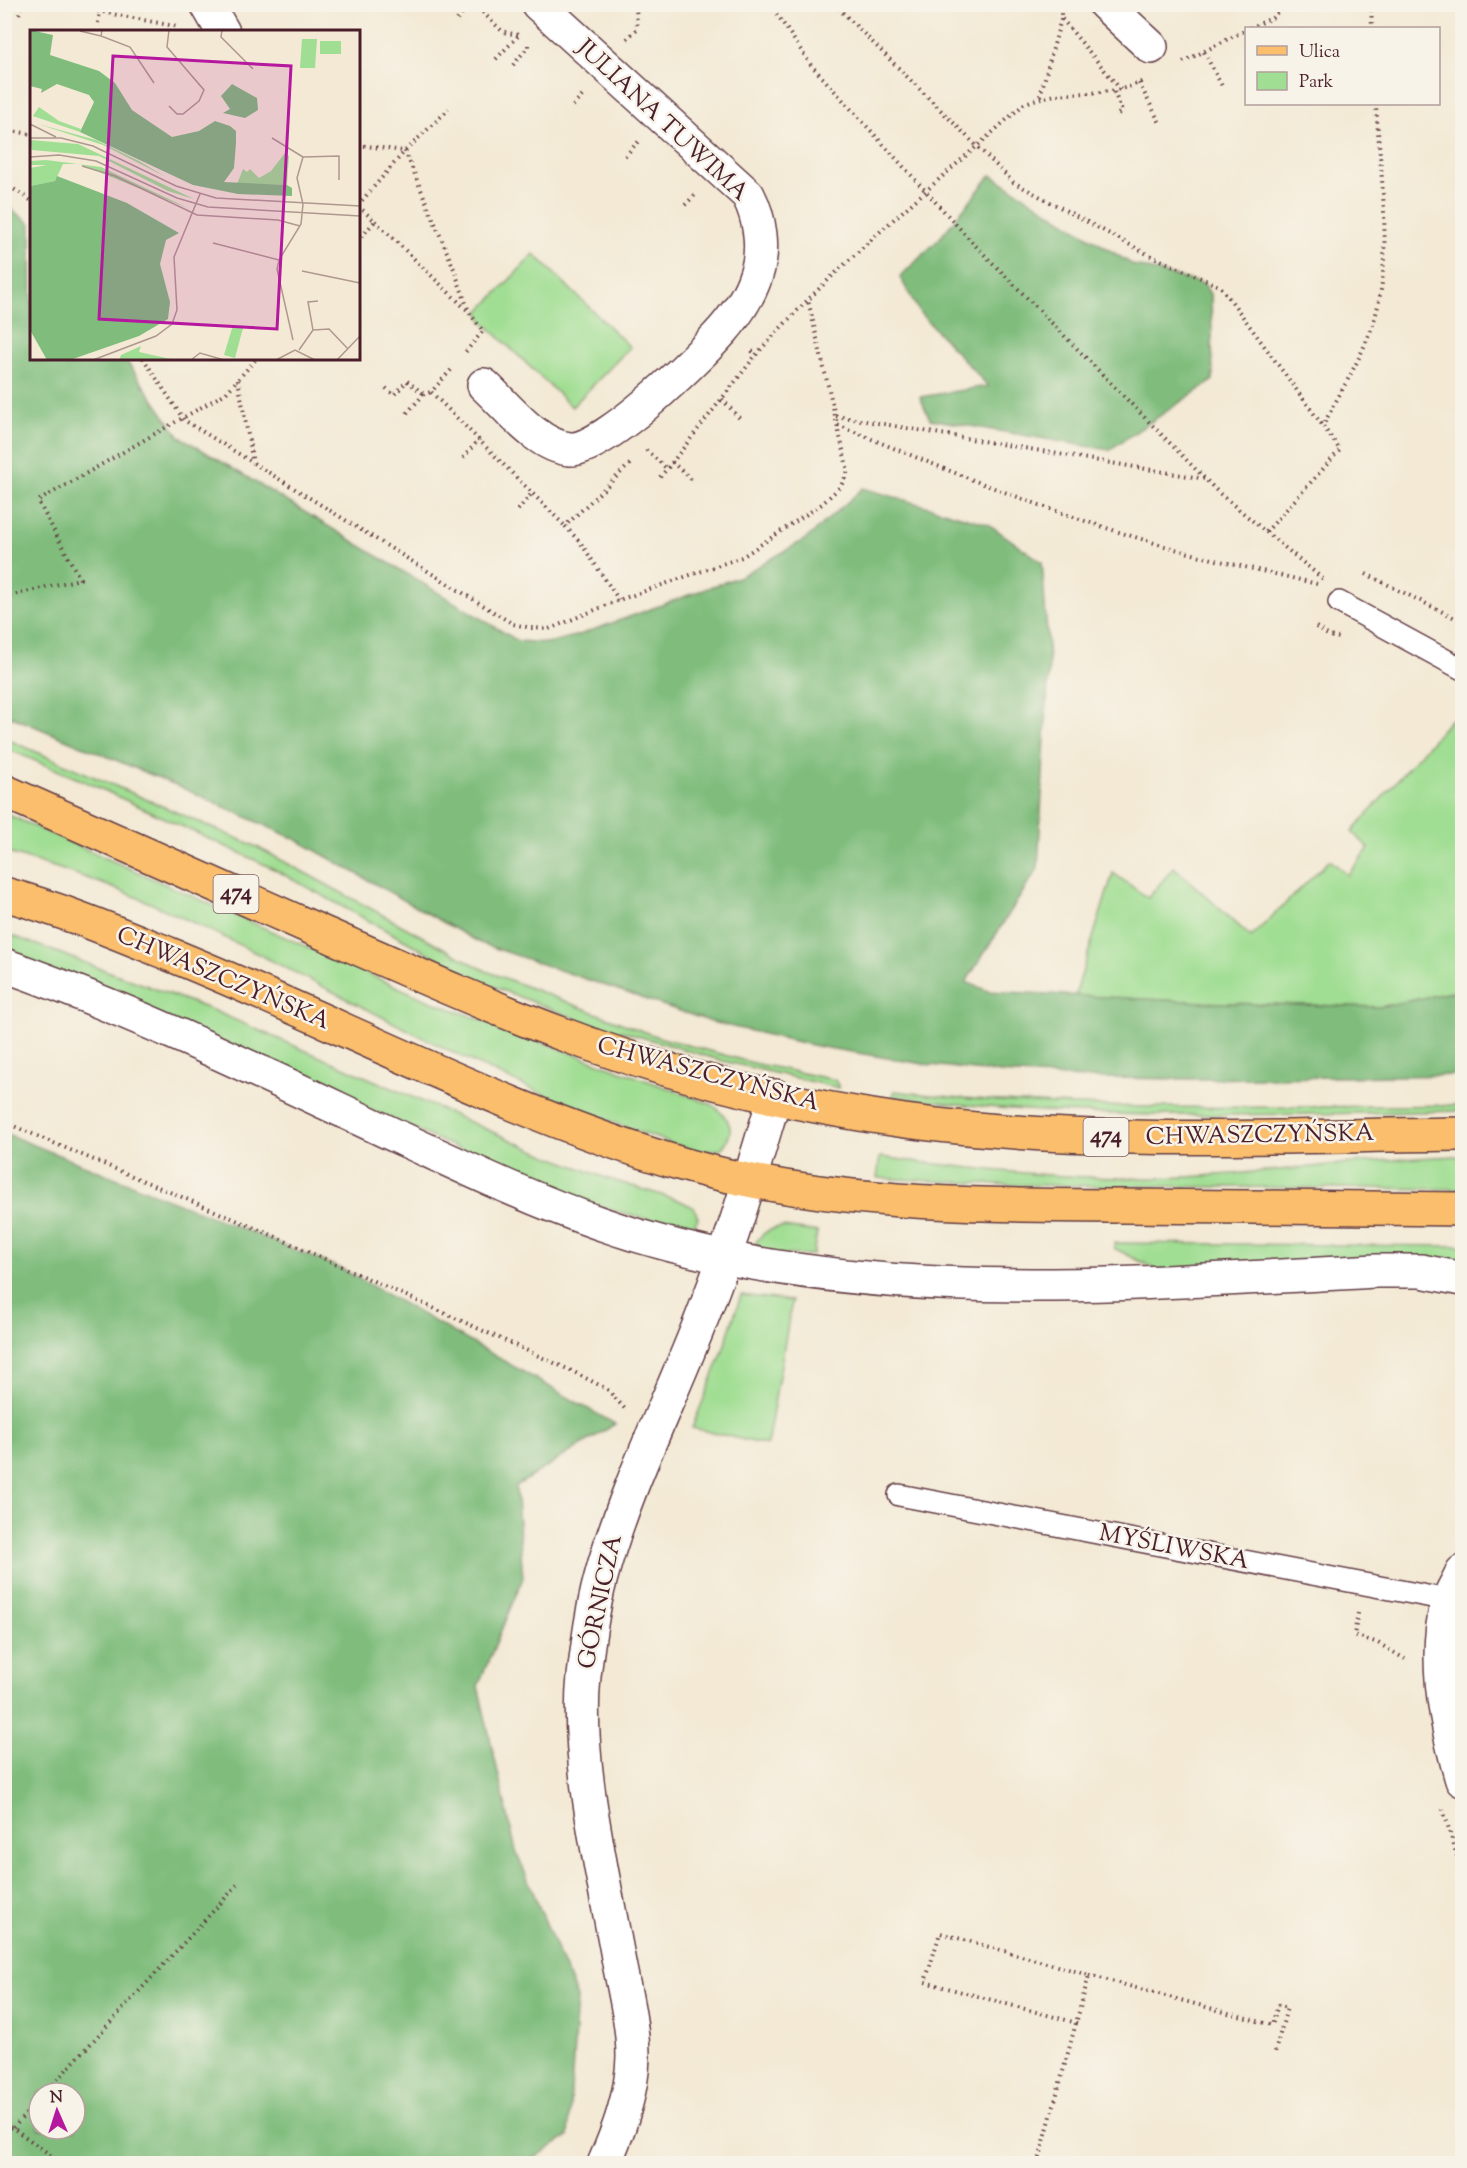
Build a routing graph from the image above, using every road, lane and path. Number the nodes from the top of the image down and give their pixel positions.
1 (22, 4) edge
2 (62, 4) edge
3 (207, 4) edge
4 (470, 4) edge
5 (538, 4) edge
6 (770, 4) edge
7 (834, 4) edge
8 (1061, 4) edge
9 (1105, 4) edge
10 (1285, 4) edge
11 (1371, 4) edge
12 (100, 12) junction
13 (19, 14) dead end
14 (1061, 19) junction
15 (457, 20) dead end
16 (98, 23) dead end
17 (1252, 27) edge
18 (1372, 27) edge
19 (185, 28) dead end
20 (222, 30) edge
21 (1245, 31) edge
22 (519, 35) dead end
23 (529, 36) dead end
24 (1203, 52) junction
25 (496, 59) dead end
26 (1182, 62) dead end
27 (1150, 63) joint
28 (513, 65) dead end
29 (1139, 83) junction
30 (1222, 86) dead end
31 (1121, 90) junction
32 (1114, 92) junction
33 (1040, 96) junction
34 (1376, 105) edge
35 (450, 108) dead end
36 (1118, 114) dead end
37 (1160, 123) dead end
38 (4, 130) edge
39 (30, 134) edge
40 (645, 136) dead end
41 (360, 145) edge
42 (978, 146) junction
43 (405, 151) junction
44 (626, 156) dead end
45 (4, 183) edge
46 (700, 190) dead end
47 (925, 193) junction
48 (30, 200) edge
49 (360, 203) edge
50 (686, 205) dead end
51 (360, 207) edge
52 (375, 221) junction
53 (360, 239) edge
54 (756, 355) dead end
55 (144, 360) edge
56 (255, 360) edge
57 (238, 380) junction
58 (484, 385) dead end
59 (386, 388) dead end
60 (431, 392) dead end
61 (424, 394) junction
62 (722, 399) junction
63 (407, 413) dead end
64 (836, 416) junction
65 (740, 419) dead end
66 (184, 420) junction
67 (838, 425) junction
68 (1323, 426) junction
69 (479, 439) dead end
70 (463, 458) dead end
71 (672, 462) junction
72 (253, 464) junction
73 (667, 469) junction
74 (660, 477) dead end
75 (1206, 479) junction
76 (692, 480) dead end
77 (532, 493) dead end
78 (518, 510) dead end
79 (1266, 532) junction
80 (1366, 574) dead end
81 (4, 597) edge
82 (620, 600) junction
83 (1339, 602) dead end
84 (1462, 622) edge
85 (1461, 642) edge
86 (1462, 669) edge
87 (4, 791) edge
88 (4, 894) edge
89 (4, 965) edge
90 (775, 1096) junction
91 (4, 1122) edge
92 (1462, 1134) edge
93 (749, 1180) junction
94 (1462, 1209) edge
95 (724, 1258) junction
96 (1462, 1279) edge
97 (652, 1442) junction
98 (899, 1495) dead end
99 (1455, 1586) edge
100 (1358, 1608) dead end
101 (1409, 1661) dead end
102 (1452, 1791) edge
103 (1462, 1873) edge
104 (240, 1882) dead end
105 (1089, 1975) junction
106 (1077, 2023) junction
107 (1274, 2056) dead end
108 (56, 2081) edge
109 (27, 2113) edge
110 (4, 2127) edge
111 (13, 2128) junction
112 (63, 2163) edge
113 (604, 2163) edge
114 (1039, 2163) edge

1 - 13 path
2 - 12 path
3 - 20 street
4 - 15 path
5 - 58 street, JULIANA TUWIMA
6 - 47 path
7 - 42 path
8 - 14 path
9 - 27 street
10 - 17 path
11 - 18 path
12 - 16 path
12 - 19 path
14 - 31 path
14 - 33 path
21 - 24 path
22 - 25 path
23 - 28 path
24 - 26 path
24 - 30 path
27 - 29 path
29 - 31 path
29 - 37 path
31 - 32 path
32 - 33 path
32 - 36 path
33 - 42 path
34 - 68 path
35 - 43 path
38 - 39 path
40 - 44 path
41 - 43 path
42 - 47 path
42 - 68 path
43 - 49 path
43 - 52 path
45 - 48 path
46 - 50 path
47 - 64 path
47 - 75 path
51 - 52 path
52 - 53 path
54 - 62 path
55 - 66 path
56 - 57 path
57 - 66 path
57 - 72 path
59 - 61 path
60 - 61 path
61 - 63 path
62 - 65 path
62 - 71 path
64 - 67 path
64 - 75 path
66 - 72 path
66 - 81 path
67 - 79 path
67 - 82 path
68 - 79 path
69 - 70 path
71 - 73 path
71 - 76 path
72 - 82 path
73 - 74 path
73 - 82 path
75 - 79 path
77 - 78 path
80 - 84 path
83 - 86 lane
84 - 85 path
87 - 90 main road, CHWASZCZYŃSKA / 474
88 - 93 main road, CHWASZCZYŃSKA
89 - 95 street
90 - 92 main road, CHWASZCZYŃSKA / 474
90 - 93 street, GÓRNICZA
91 - 97 path
93 - 94 main road, CHWASZCZYŃSKA
93 - 95 street, GÓRNICZA
95 - 96 street
95 - 97 street, GÓRNICZA
97 - 113 street, GÓRNICZA
98 - 99 lane, MYŚLIWSKA
99 - 102 street, MYŚLIWSKA
100 - 101 path
102 - 103 path
104 - 108 path
105 - 106 path
105 - 106 path
105 - 107 path
106 - 114 path
109 - 111 path
110 - 111 path
111 - 112 path

